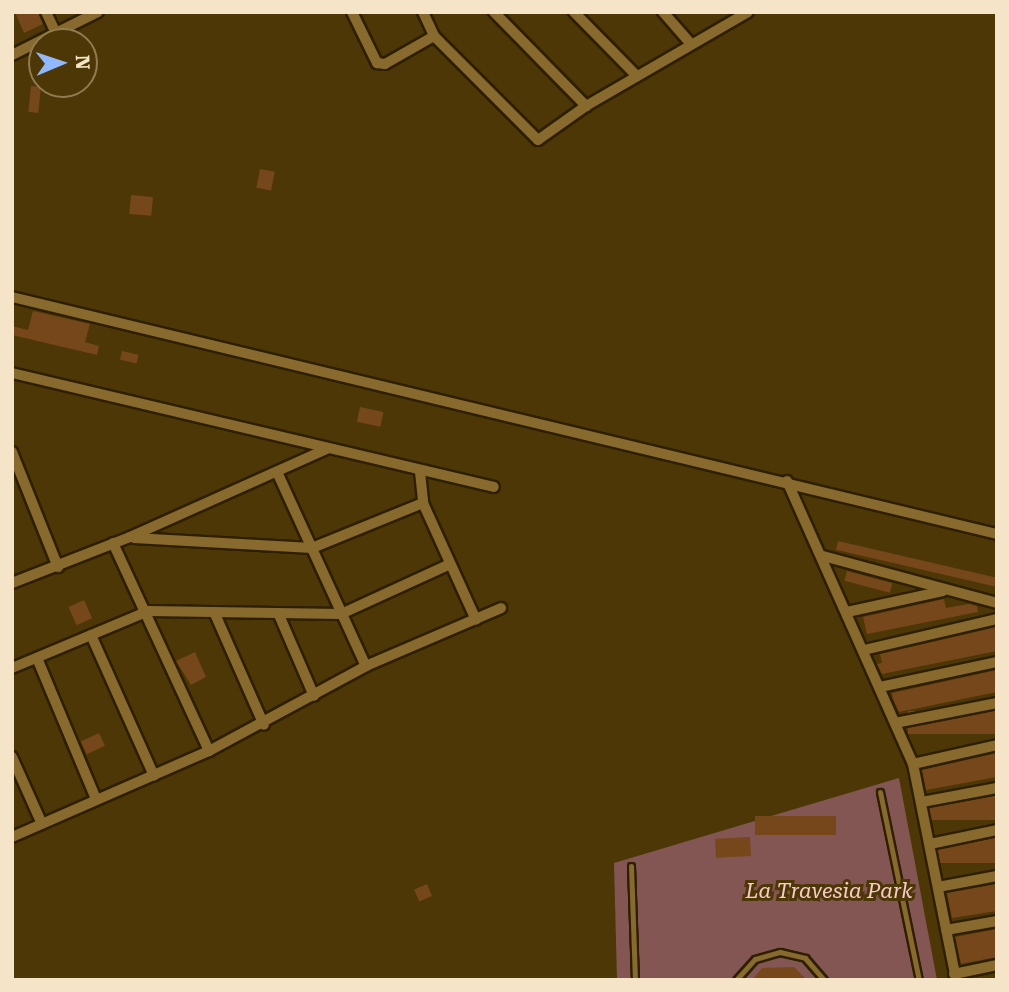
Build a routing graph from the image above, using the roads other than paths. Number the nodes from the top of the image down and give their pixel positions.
1 (98, 12) edge
2 (352, 12) edge
3 (423, 12) edge
4 (494, 12) edge
5 (574, 12) edge
6 (663, 12) edge
7 (748, 12) edge
8 (65, 28) edge
9 (433, 36) junction
10 (691, 44) junction
11 (28, 47) edge
12 (12, 55) edge
13 (637, 76) junction
14 (586, 106) junction
15 (12, 297) edge
16 (12, 373) edge
17 (327, 449) junction
18 (12, 452) edge
19 (277, 472) junction
20 (420, 472) junction
21 (787, 481) junction
22 (494, 487) dead end
23 (423, 503) junction
24 (997, 534) edge
25 (130, 537) junction
26 (113, 544) junction
27 (312, 548) junction
28 (823, 556) junction
29 (448, 565) junction
30 (58, 567) junction
31 (12, 583) edge
32 (945, 590) junction
33 (997, 603) edge
34 (501, 608) dead end
35 (148, 611) junction
36 (847, 612) junction
37 (215, 614) junction
38 (341, 614) junction
39 (279, 615) junction
40 (997, 619) edge
41 (476, 621) junction
42 (91, 635) junction
43 (864, 650) junction
44 (37, 658) junction
45 (997, 662) edge
46 (366, 666) junction
47 (12, 668) edge
48 (880, 687) junction
49 (314, 696) junction
50 (997, 703) edge
51 (895, 723) junction
52 (264, 725) junction
53 (997, 745) edge
54 (209, 751) junction
55 (12, 757) edge
56 (913, 764) junction
57 (154, 776) junction
58 (997, 788) edge
59 (880, 792) dead end
60 (96, 799) junction
61 (922, 802) junction
62 (42, 824) junction
63 (997, 830) edge
64 (12, 837) edge
65 (930, 844) junction
66 (631, 866) dead end
67 (997, 876) edge
68 (938, 887) junction
69 (997, 921) edge
70 (946, 930) junction
71 (997, 965) edge
72 (955, 977) edge
73 (635, 980) edge
74 (736, 980) edge
75 (824, 980) edge
76 (919, 980) edge

1 - 8 street
2 - 9 street
3 - 9 street
4 - 14 street
5 - 13 street
6 - 10 street
7 - 10 street
9 - 14 street
10 - 13 street
11 - 12 street
13 - 14 street
15 - 21 street
16 - 17 street
17 - 19 street
17 - 20 street
18 - 30 street
19 - 25 street
19 - 27 street
20 - 22 street
20 - 23 street
21 - 24 street
21 - 28 street
23 - 27 street
23 - 29 street
25 - 26 street
25 - 27 street
26 - 30 street
26 - 35 street
27 - 38 street
28 - 32 street
28 - 36 street
29 - 38 street
29 - 41 street
30 - 31 street
32 - 33 street
32 - 36 street
34 - 41 street
35 - 37 street
35 - 42 street
35 - 54 street
36 - 43 street
37 - 39 street
37 - 52 street
38 - 39 street
38 - 46 street
39 - 49 street
40 - 43 street
41 - 46 street
42 - 44 street
42 - 57 street
43 - 48 street
44 - 47 street
44 - 60 street
45 - 48 street
46 - 49 street
48 - 51 street
49 - 52 street
50 - 51 street
51 - 56 street
52 - 54 street
53 - 56 street
54 - 57 street
55 - 62 street
56 - 61 street
57 - 60 street
58 - 61 street
59 - 76 lane
60 - 62 street
61 - 65 street
62 - 64 street
63 - 65 street
65 - 68 street
66 - 73 lane
67 - 68 street
68 - 70 street
69 - 70 street
70 - 72 street
71 - 72 street
74 - 75 lane

